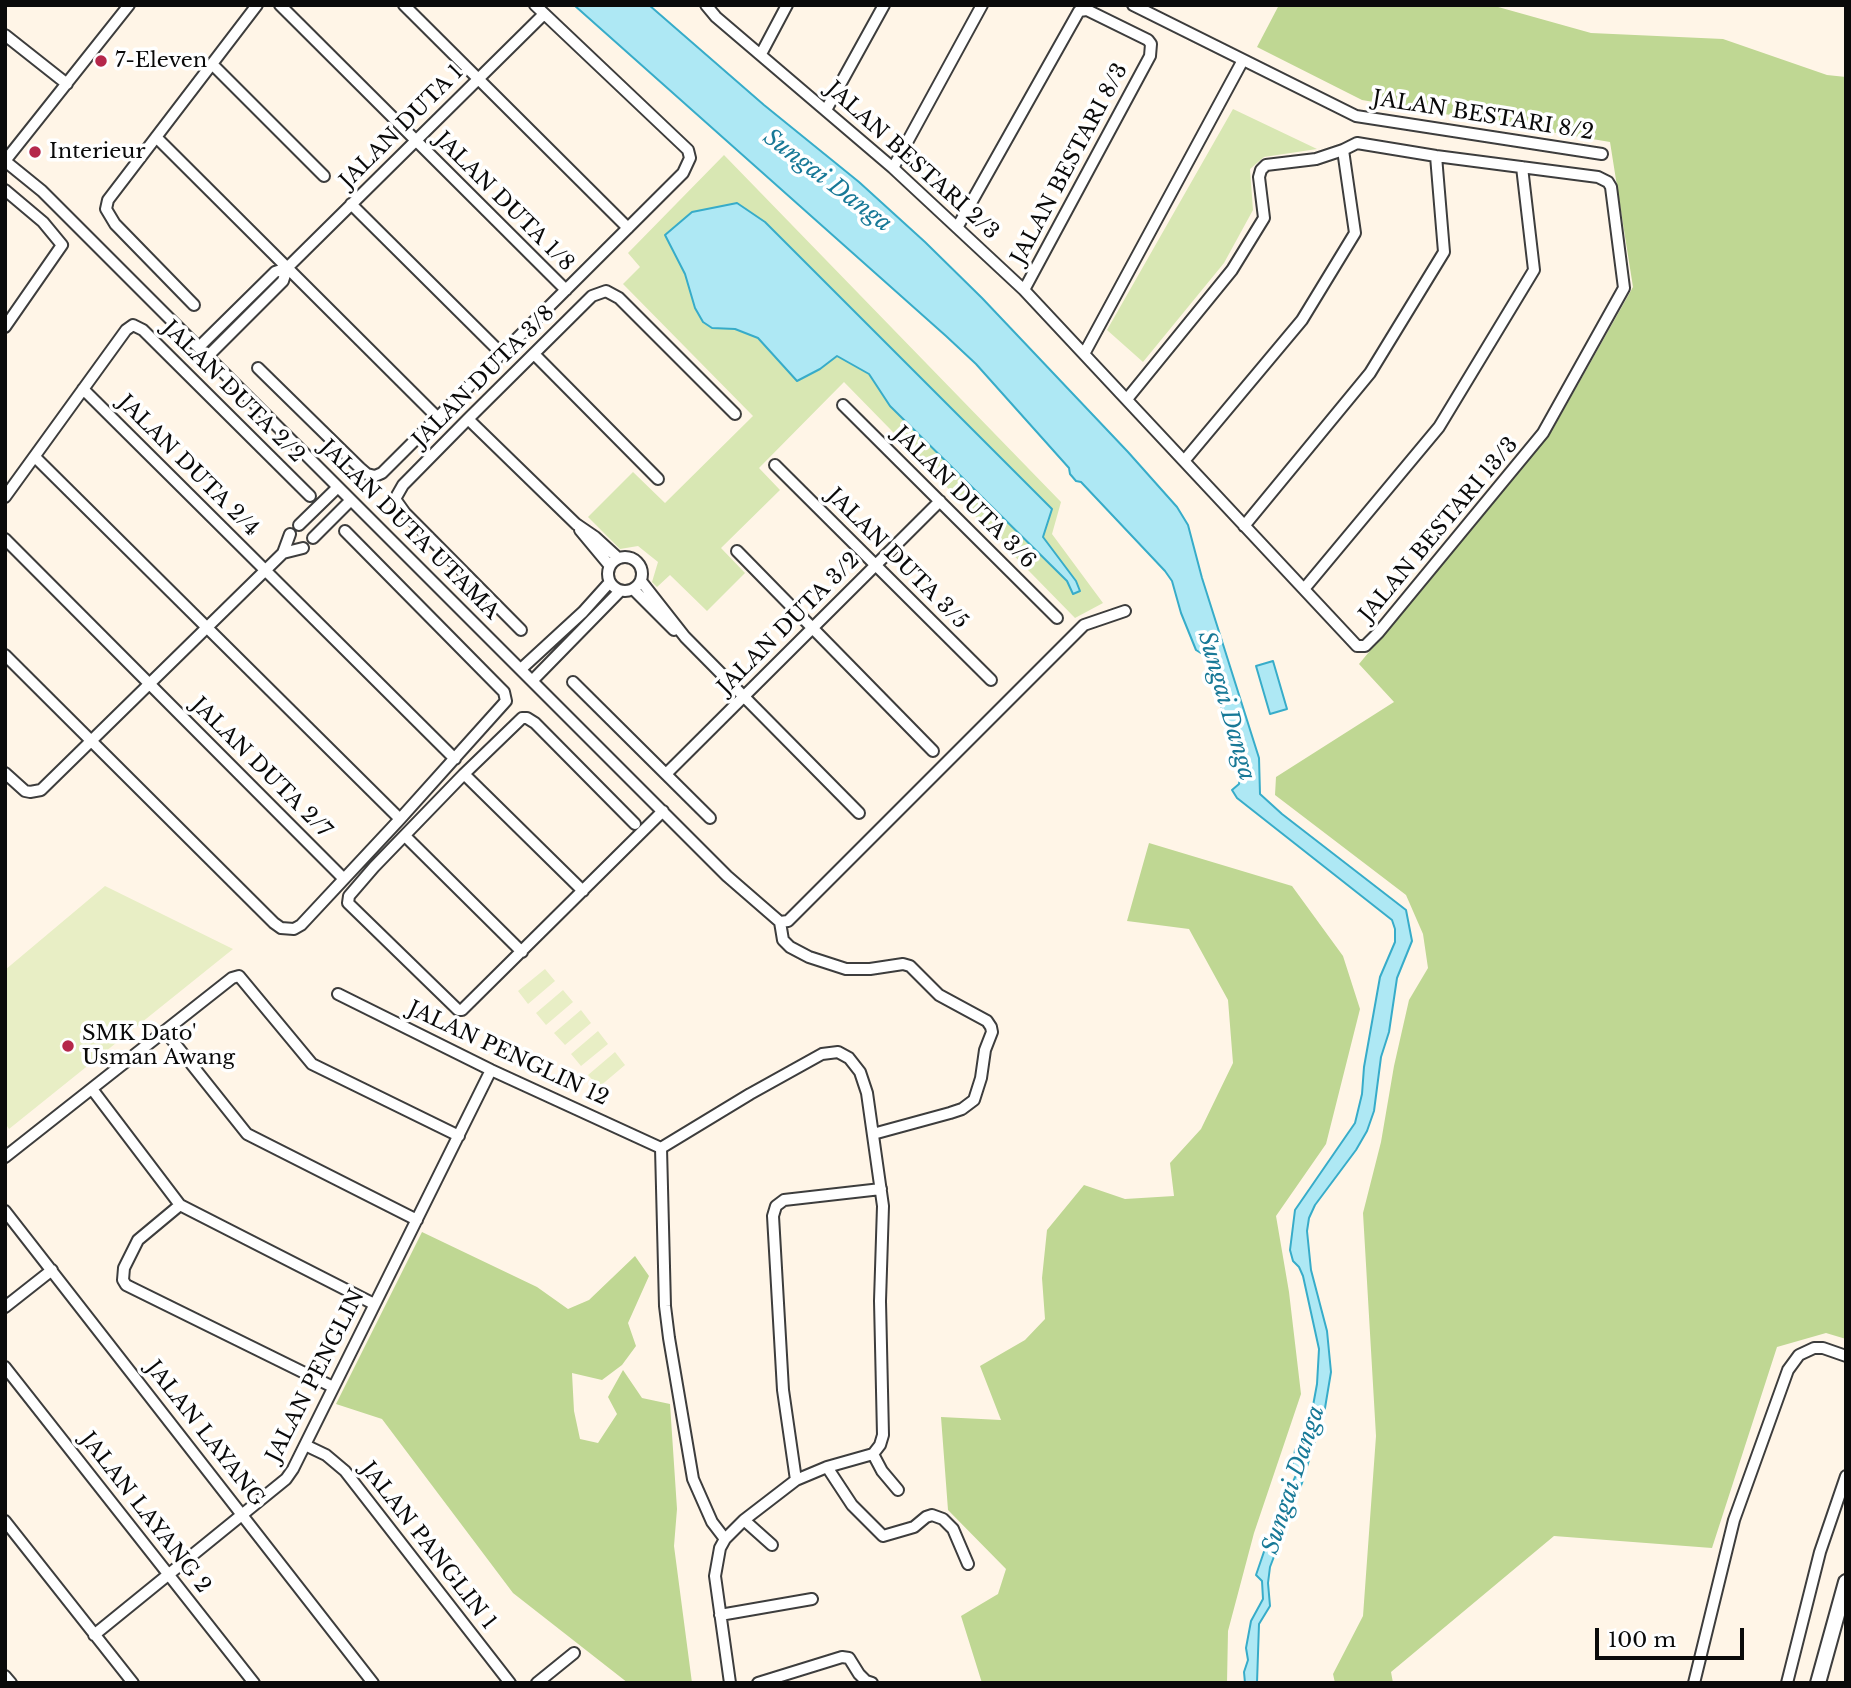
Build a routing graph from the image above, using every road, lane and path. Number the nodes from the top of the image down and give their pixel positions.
1 (257, 5) edge
2 (280, 5) edge
3 (404, 5) edge
4 (535, 5) edge
5 (706, 5) edge
6 (787, 5) edge
7 (884, 5) edge
8 (982, 5) edge
9 (1133, 5) edge
10 (125, 7) edge
11 (544, 14) junction
12 (5, 35) edge
13 (761, 54) junction
14 (1243, 60) junction
15 (212, 64) junction
16 (478, 78) junction
17 (67, 84) junction
18 (826, 110) junction
19 (156, 137) junction
20 (415, 141) junction
21 (1343, 150) junction
22 (1602, 154) dead end
23 (1436, 156) junction
24 (5, 161) edge
25 (1522, 167) junction
26 (893, 168) junction
27 (324, 176) dead end
28 (5, 190) edge
29 (351, 204) junction
30 (958, 226) junction
31 (628, 228) junction
32 (287, 268) junction
33 (566, 290) junction
34 (1024, 290) junction
35 (194, 305) dead end
36 (10, 310) edge
37 (5, 327) edge
38 (199, 346) junction
39 (501, 354) junction
40 (534, 354) junction
41 (1084, 354) junction
42 (208, 356) junction
43 (258, 368) dead end
44 (83, 389) junction
45 (1127, 399) junction
46 (843, 405) dead end
47 (736, 414) dead end
48 (438, 418) junction
49 (468, 419) junction
50 (35, 457) junction
51 (1184, 461) junction
52 (775, 465) dead end
53 (658, 479) dead end
54 (338, 486) junction
55 (310, 496) dead end
56 (5, 497) edge
57 (351, 500) junction
58 (940, 501) junction
59 (299, 525) dead end
60 (1244, 526) junction
61 (345, 531) dead end
62 (290, 534) dead end
63 (313, 538) dead end
64 (5, 540) edge
65 (303, 548) dead end
66 (737, 551) dead end
67 (283, 553) junction
68 (614, 562) junction
69 (876, 565) junction
70 (265, 570) junction
71 (610, 582) junction
72 (637, 585) junction
73 (1304, 589) junction
74 (620, 591) junction
75 (1125, 611) dead end
76 (1057, 618) dead end
77 (206, 628) junction
78 (813, 628) junction
79 (522, 630) dead end
80 (5, 654) edge
81 (522, 669) junction
82 (991, 680) dead end
83 (533, 681) junction
84 (573, 682) dead end
85 (150, 684) junction
86 (744, 696) junction
87 (91, 741) junction
88 (933, 751) dead end
89 (455, 759) junction
90 (5, 773) edge
91 (464, 774) junction
92 (666, 774) junction
93 (663, 811) junction
94 (859, 813) dead end
95 (710, 818) dead end
96 (400, 819) junction
97 (635, 824) dead end
98 (405, 836) junction
99 (344, 879) junction
100 (583, 891) junction
101 (784, 921) junction
102 (522, 952) junction
103 (338, 994) dead end
104 (165, 1031) junction
105 (491, 1070) junction
106 (92, 1089) junction
107 (873, 1134) junction
108 (459, 1136) junction
109 (661, 1148) junction
110 (5, 1157) edge
111 (881, 1189) junction
112 (180, 1205) junction
113 (5, 1211) edge
114 (417, 1220) junction
115 (52, 1270) junction
116 (374, 1304) junction
117 (5, 1307) edge
118 (1842, 1355) edge
119 (5, 1367) edge
120 (332, 1387) junction
121 (305, 1445) junction
122 (873, 1454) junction
123 (827, 1467) junction
124 (1846, 1476) edge
125 (796, 1480) junction
126 (898, 1490) dead end
127 (243, 1514) junction
128 (744, 1520) junction
129 (5, 1521) edge
130 (725, 1539) junction
131 (772, 1545) dead end
132 (968, 1564) dead end
133 (169, 1574) junction
134 (1846, 1582) edge
135 (812, 1599) dead end
136 (720, 1615) junction
137 (94, 1634) junction
138 (574, 1653) dead end
139 (5, 1676) edge
140 (11, 1683) edge
141 (132, 1683) edge
142 (254, 1683) edge
143 (373, 1683) edge
144 (510, 1683) edge
145 (537, 1683) edge
146 (730, 1683) edge
147 (758, 1683) edge
148 (872, 1683) edge
149 (1694, 1683) edge
150 (1787, 1683) edge
151 (1818, 1683) edge

1 - 15 street
2 - 20 street, JALAN DUTA 1/8
3 - 16 street
4 - 11 street
5 - 13 street, JALAN BESTARI 2/3
6 - 13 street
7 - 18 street
8 - 26 street
9 - 14 street, JALAN BESTARI 8/2
10 - 17 street
11 - 16 street, JALAN DUTA 1
11 - 31 street
12 - 17 street
13 - 18 street, JALAN BESTARI 2/3
14 - 22 street, JALAN BESTARI 8/2
14 - 41 street
15 - 19 street
15 - 27 street
16 - 20 street, JALAN DUTA 1
16 - 31 street
17 - 24 street
18 - 26 street, JALAN BESTARI 2/3
19 - 32 street
19 - 35 street
20 - 29 street, JALAN DUTA 1
20 - 33 street, JALAN DUTA 1/8
21 - 23 street
21 - 45 street
21 - 51 street
23 - 25 street
23 - 60 street
24 - 38 street, JALAN DUTA UTAMA
25 - 73 street
25 - 73 street, JALAN BESTARI 13/3
26 - 30 street, JALAN BESTARI 2/3
28 - 36 street
29 - 32 street, JALAN DUTA 1
29 - 39 street
30 - 34 street, JALAN BESTARI 2/3
30 - 34 street, JALAN BESTARI 8/3
31 - 33 street
32 - 38 street, JALAN DUTA 1
32 - 42 street, JALAN DUTA 1
32 - 48 street
33 - 39 street
34 - 41 street, JALAN BESTARI 2/3
36 - 37 street
38 - 42 street, JALAN DUTA UTAMA
39 - 48 street
40 - 47 street, JALAN DUTA 3/8
40 - 49 street, JALAN DUTA 3/8
40 - 53 street
41 - 45 street, JALAN BESTARI 13/3
42 - 54 street, JALAN DUTA UTAMA
43 - 48 street
44 - 50 street
44 - 55 street, JALAN DUTA 2/2
44 - 70 street, JALAN DUTA 2/4
45 - 51 street, JALAN BESTARI 13/3
46 - 58 street, JALAN DUTA 3/6
49 - 68 street
49 - 79 street, JALAN DUTA 3/8
50 - 56 street
50 - 77 street
51 - 60 street, JALAN BESTARI 13/3
52 - 69 street, JALAN DUTA 3/5
54 - 57 street, JALAN DUTA UTAMA
54 - 59 street
57 - 63 street
57 - 81 street, JALAN DUTA UTAMA
58 - 69 street, JALAN DUTA 3/2
58 - 76 street, JALAN DUTA 3/6
60 - 73 street, JALAN BESTARI 13/3
61 - 89 street
62 - 67 street
64 - 85 street, JALAN DUTA 2/7
65 - 67 street
66 - 78 street
67 - 70 street
68 - 71 street
68 - 72 street
69 - 78 street, JALAN DUTA 3/2
69 - 82 street, JALAN DUTA 3/5
70 - 77 street
70 - 89 street, JALAN DUTA 2/4
71 - 74 street
71 - 81 street
72 - 74 street
72 - 86 street
74 - 83 street
75 - 101 street
77 - 85 street
77 - 96 street
78 - 86 street, JALAN DUTA 3/2
78 - 88 street
80 - 87 street
81 - 83 street, JALAN DUTA UTAMA
83 - 93 street, JALAN DUTA UTAMA
84 - 92 street
85 - 87 street
85 - 99 street, JALAN DUTA 2/7
86 - 92 street, JALAN DUTA 3/2
86 - 94 street
87 - 90 street
87 - 99 street
89 - 96 street
91 - 97 street
91 - 98 street
91 - 100 street
92 - 95 street
93 - 100 street
93 - 101 street, JALAN DUTA UTAMA
96 - 99 street
98 - 102 street
98 - 102 street
100 - 102 street
101 - 107 street, JALAN DUTA UTAMA
103 - 105 street, JALAN PENGLIN 12
104 - 106 street
104 - 108 street
104 - 114 street
105 - 108 street, JALAN PENGLIN
105 - 109 street, JALAN PENGLIN 12
106 - 110 street
106 - 112 street
107 - 109 street
107 - 111 street
108 - 114 street, JALAN PENGLIN
109 - 130 street
111 - 122 street
111 - 125 street
112 - 116 street
112 - 120 street
113 - 115 street, JALAN LAYANG
114 - 116 street, JALAN PENGLIN
115 - 117 street
115 - 127 street, JALAN LAYANG
116 - 120 street, JALAN PENGLIN
118 - 149 street
119 - 133 street, JALAN LAYANG 2
120 - 121 street, JALAN PENGLIN
121 - 127 street, JALAN PENGLIN
121 - 144 street, JALAN PANGLIN 1
122 - 123 street
122 - 126 street
123 - 125 street
123 - 132 street
124 - 150 street
125 - 128 street
127 - 133 street, JALAN PENGLIN
127 - 143 street, JALAN LAYANG
128 - 130 street
128 - 131 street
129 - 137 street
130 - 136 street
133 - 137 street, JALAN PENGLIN
133 - 142 street, JALAN LAYANG 2
134 - 151 street
135 - 136 street
136 - 146 street
137 - 141 street
138 - 145 street
139 - 140 street
147 - 148 street

